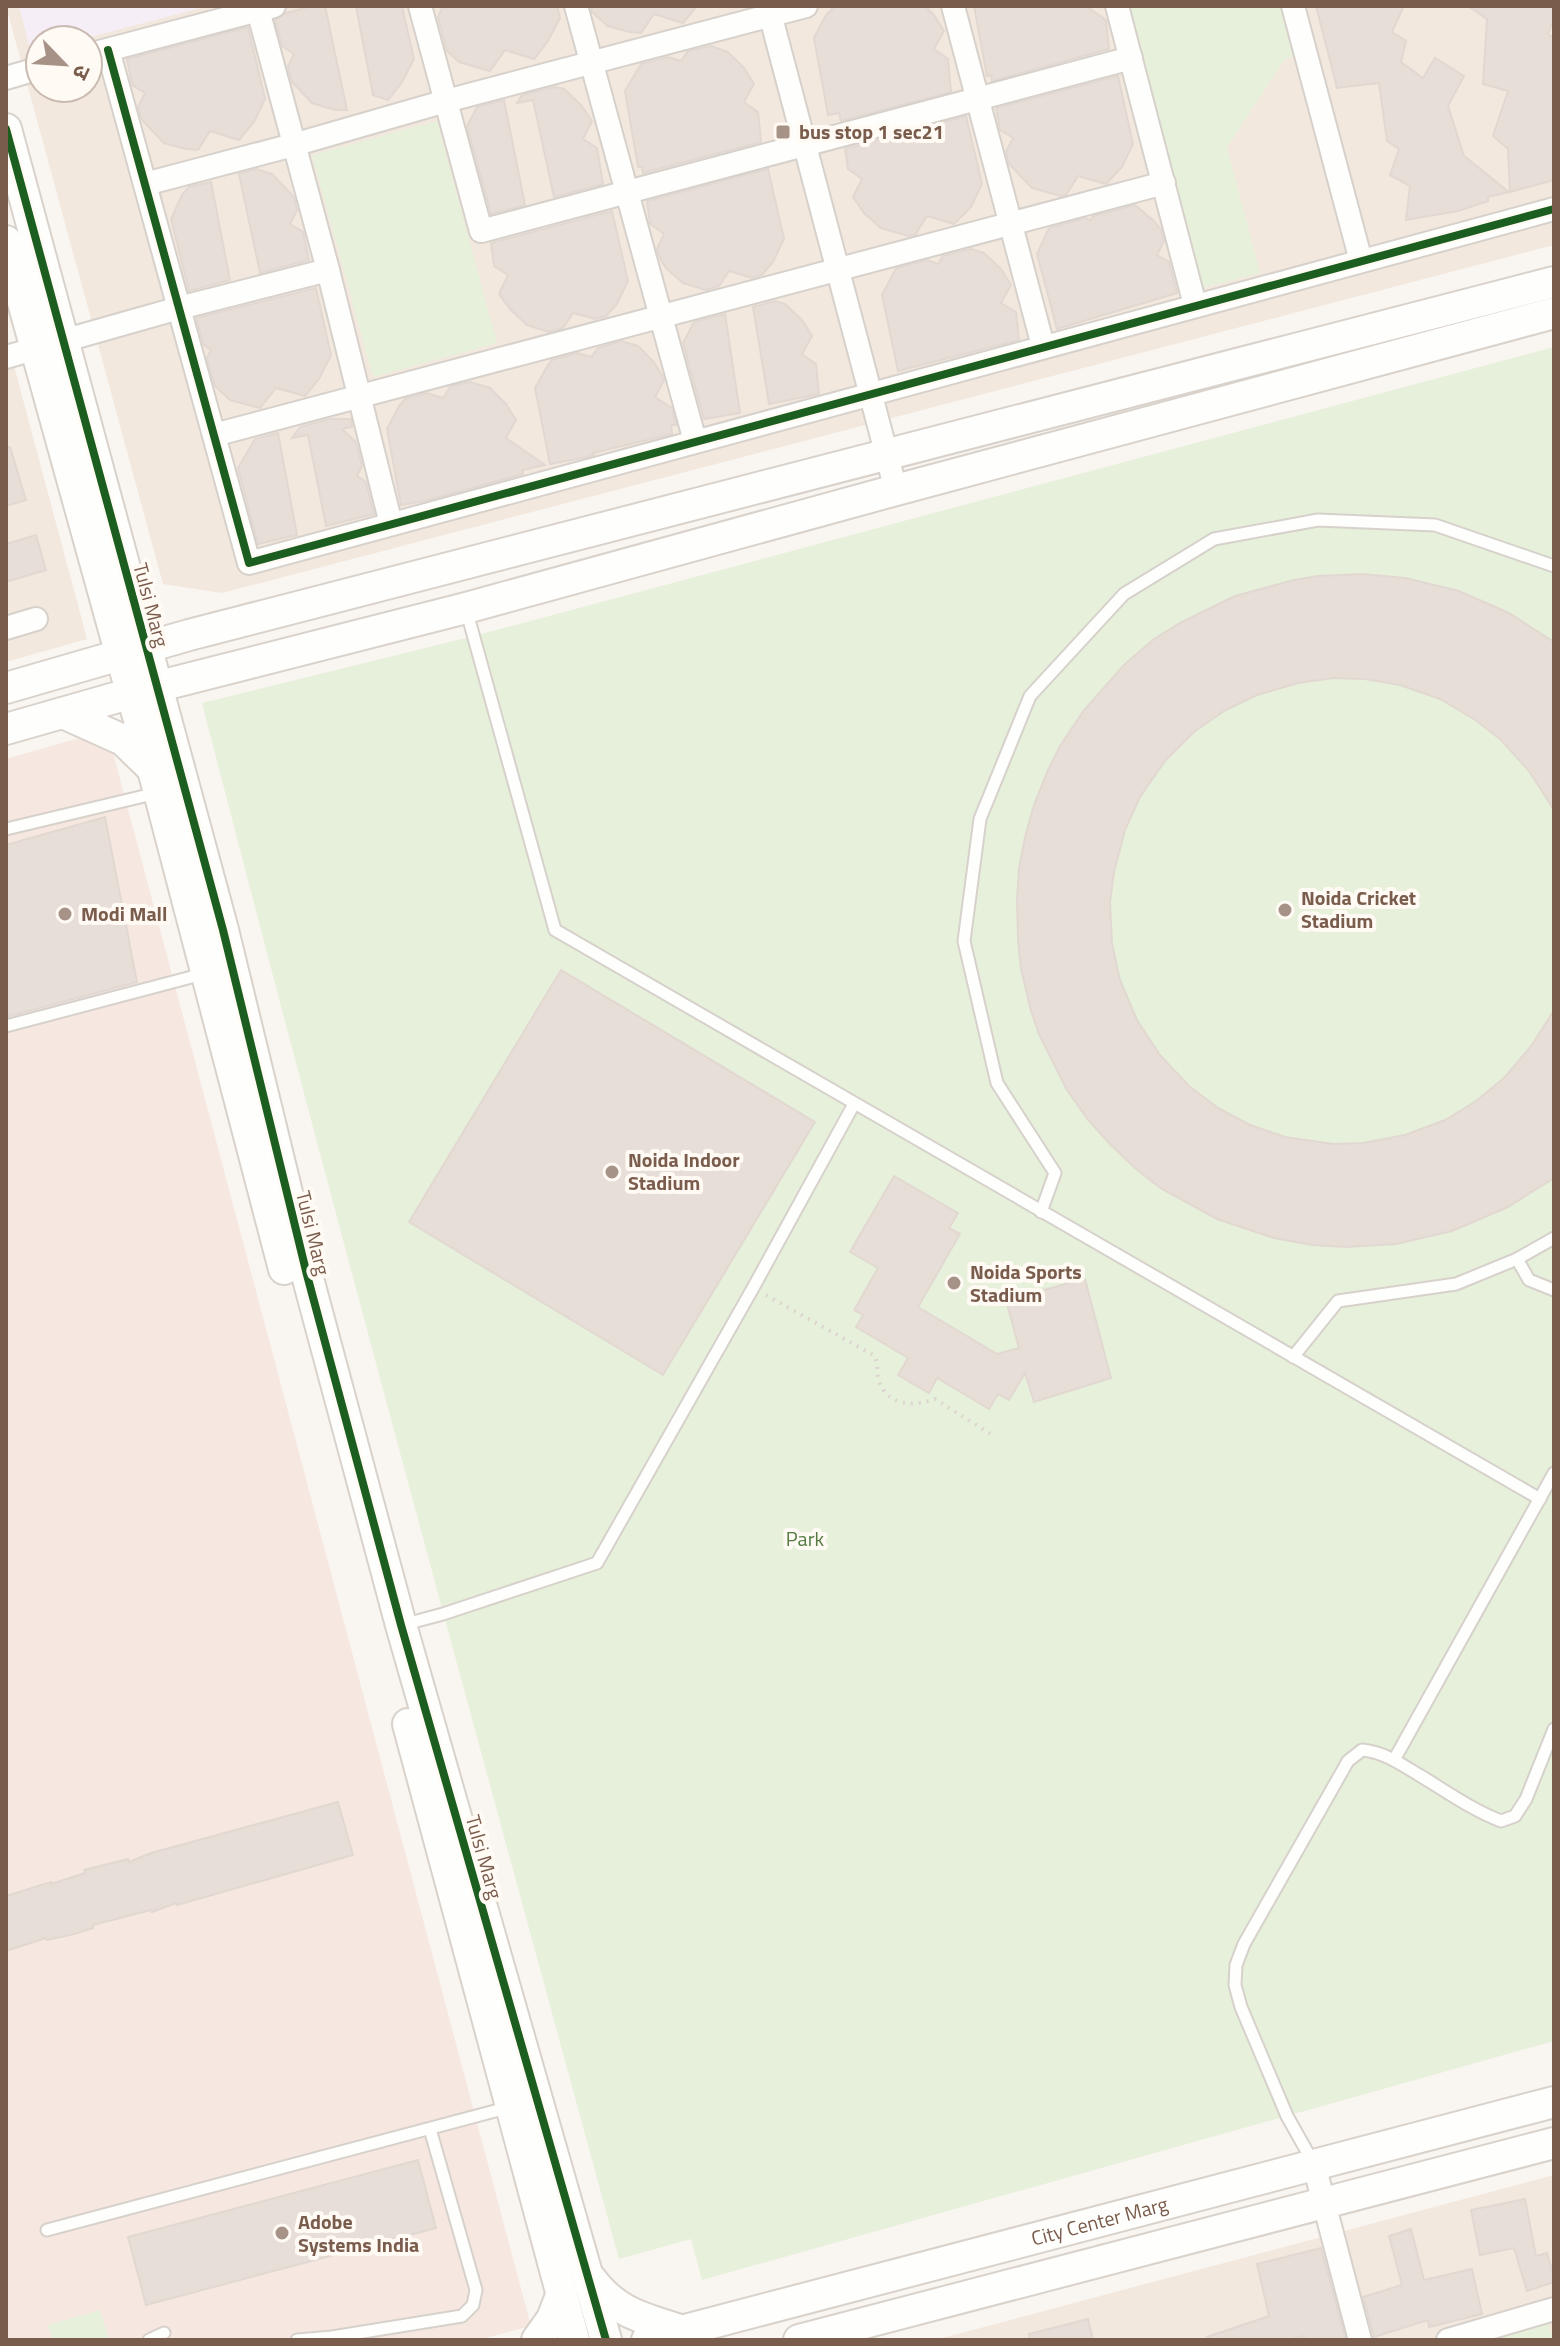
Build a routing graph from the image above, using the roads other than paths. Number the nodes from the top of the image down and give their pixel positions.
1 (420, 6) edge
2 (576, 6) edge
3 (806, 6) edge
4 (953, 6) edge
5 (1117, 6) edge
6 (1293, 6) edge
7 (266, 8) edge
8 (769, 10) edge
9 (104, 51) edge
10 (1131, 58) junction
11 (590, 63) junction
12 (104, 70) edge
13 (977, 99) junction
14 (446, 101) junction
15 (6, 129) edge
16 (293, 145) junction
17 (804, 145) junction
18 (1164, 183) junction
19 (145, 184) junction
20 (627, 192) junction
21 (1554, 209) edge
22 (1010, 224) junction
23 (6, 241) edge
24 (1361, 261) junction
25 (328, 270) junction
26 (837, 270) junction
27 (1554, 282) edge
28 (1195, 305) junction
29 (179, 308) junction
30 (1554, 313) edge
31 (661, 317) junction
32 (1043, 346) junction
33 (34, 349) edge
34 (870, 393) junction
35 (358, 397) junction
36 (214, 435) junction
37 (695, 441) junction
38 (886, 455) junction
39 (896, 490) junction
40 (391, 524) junction
41 (1554, 566) edge
42 (466, 608) junction
43 (36, 619) dead end
44 (6, 628) edge
45 (134, 652) junction
46 (6, 688) edge
47 (144, 690) junction
48 (63, 713) junction
49 (6, 729) edge
50 (156, 780) junction
51 (6, 829) edge
52 (207, 972) junction
53 (6, 1026) edge
54 (854, 1104) junction
55 (1041, 1212) junction
56 (1554, 1238) edge
57 (1517, 1259) junction
58 (1554, 1290) edge
59 (1293, 1357) junction
60 (1554, 1473) edge
61 (1540, 1499) junction
62 (392, 1627) junction
63 (1554, 1729) edge
64 (1394, 1760) junction
65 (1554, 2102) edge
66 (512, 2107) junction
67 (430, 2129) junction
68 (1554, 2143) edge
69 (1314, 2165) junction
70 (1324, 2203) junction
71 (47, 2230) dead end
72 (587, 2273) junction
73 (562, 2293) junction
74 (1554, 2309) edge
75 (683, 2331) junction
76 (164, 2333) dead end
77 (149, 2340) edge
78 (297, 2340) edge
79 (537, 2340) edge
80 (574, 2340) edge
81 (606, 2340) edge
82 (647, 2340) edge
83 (799, 2340) edge
84 (1360, 2340) edge
85 (1448, 2340) edge

1 - 14 street
2 - 11 street
3 - 8 street
4 - 13 street
5 - 10 street
6 - 24 street
7 - 9 street
7 - 16 street
8 - 11 street
8 - 17 street
10 - 13 street
10 - 18 street
11 - 14 street
11 - 20 street
12 - 19 street
13 - 17 street
13 - 22 street
14 - 16 street
14 - 20 street
15 - 33 street, Tulsi Marg
16 - 19 street
16 - 25 street
17 - 20 street
17 - 26 street
18 - 22 street
18 - 28 street
19 - 29 street
20 - 31 street
21 - 24 street
22 - 26 street
22 - 32 street
23 - 33 street, Tulsi Marg
24 - 28 street
25 - 29 street
25 - 35 street
26 - 31 street
26 - 34 street
27 - 38 street
28 - 32 street
29 - 33 street
29 - 36 street
30 - 39 street
31 - 35 street
31 - 37 street
32 - 34 street
33 - 45 street, Tulsi Marg
34 - 37 street
34 - 38 street
35 - 36 street
35 - 40 street
36 - 40 street
37 - 40 street
38 - 39 street
38 - 45 street
39 - 42 street
41 - 55 lane
42 - 47 street
42 - 54 lane
43 - 44 street
45 - 46 street
45 - 47 street, Tulsi Marg
47 - 48 street
47 - 50 street, Tulsi Marg
47 - 62 street, Tulsi Marg
48 - 49 street
48 - 50 street
50 - 51 lane
50 - 52 street, Tulsi Marg
52 - 53 lane
52 - 62 street, Tulsi Marg
54 - 55 lane
54 - 62 lane
55 - 59 lane
56 - 57 lane
57 - 58 lane
57 - 59 lane
59 - 61 lane
60 - 61 lane
61 - 64 lane
62 - 66 street, Tulsi Marg
62 - 72 street, Tulsi Marg
63 - 64 lane
64 - 69 lane
65 - 69 street, City Center Marg
66 - 67 lane
66 - 73 street, Tulsi Marg
67 - 71 lane
67 - 78 lane
68 - 70 street, City Center Marg
69 - 70 street
69 - 75 street, City Center Marg
70 - 83 street, City Center Marg
70 - 84 street
72 - 75 street
72 - 81 street, Tulsi Marg
73 - 79 street
73 - 80 street, Tulsi Marg
74 - 85 street
75 - 82 street, City Center Marg
76 - 77 lane

